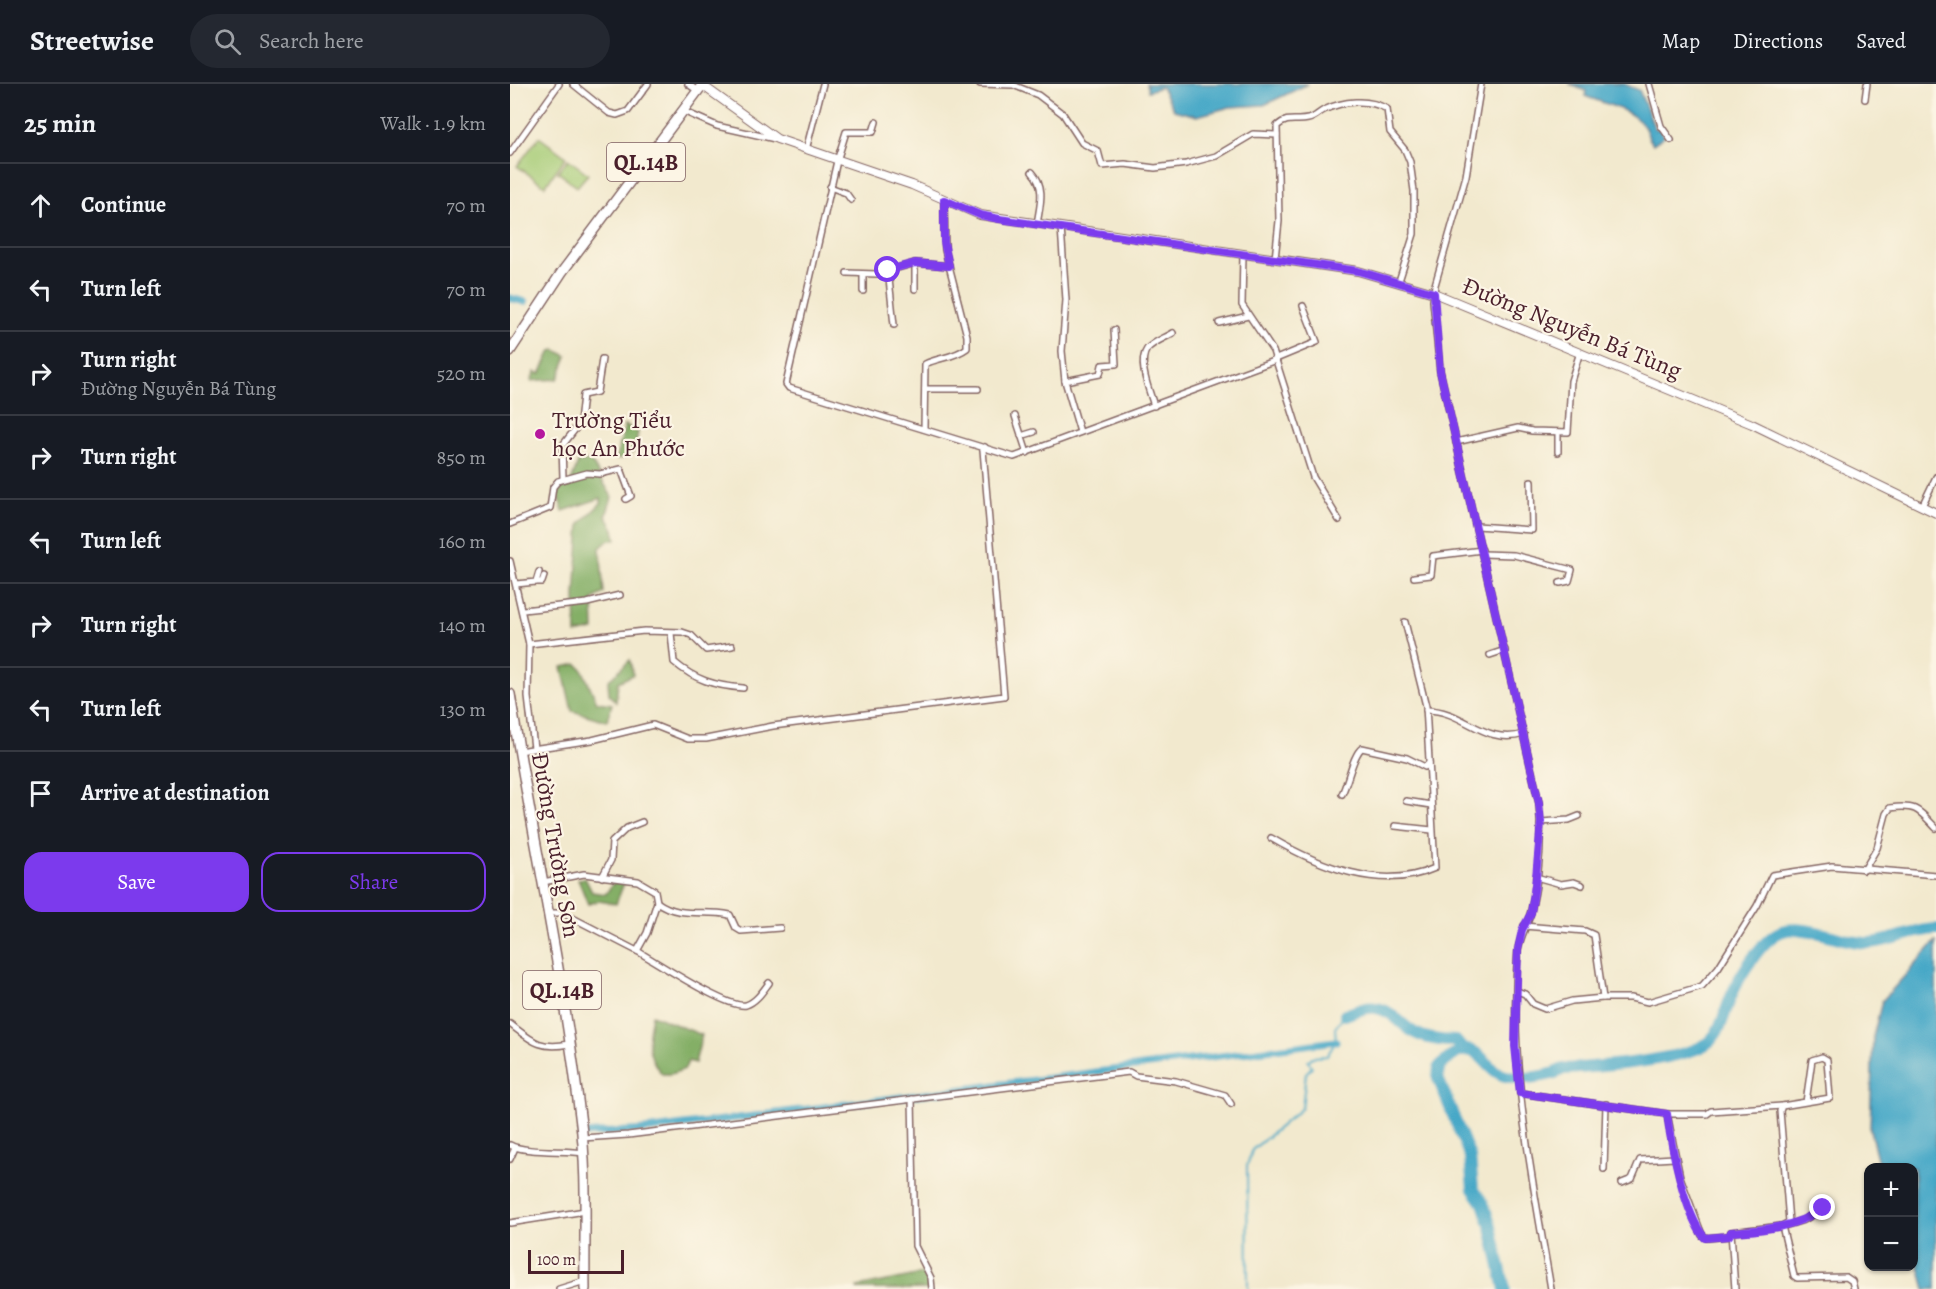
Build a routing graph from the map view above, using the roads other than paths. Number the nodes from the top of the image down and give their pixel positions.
1 (559, 84) edge
2 (573, 84) edge
3 (648, 84) edge
4 (688, 84) edge
5 (822, 84) edge
6 (980, 84) edge
7 (1481, 84) edge
8 (1649, 84) edge
9 (1867, 84) edge
10 (701, 87) edge
11 (1864, 99) dead end
12 (683, 111) junction
13 (876, 122) dead end
14 (1277, 135) junction
15 (777, 139) junction
16 (1671, 140) dead end
17 (806, 150) junction
18 (510, 153) edge
19 (837, 161) junction
20 (1032, 172) dead end
21 (830, 187) junction
22 (851, 200) dead end
23 (944, 200) junction
24 (1037, 224) junction
25 (1061, 227) junction
26 (1243, 254) junction
27 (1275, 259) junction
28 (915, 263) junction
29 (949, 266) junction
30 (888, 270) junction
31 (847, 273) dead end
32 (863, 274) junction
33 (1399, 281) junction
34 (915, 288) dead end
35 (863, 291) dead end
36 (1434, 293) junction
37 (1303, 306) dead end
38 (1248, 316) junction
39 (1219, 323) dead end
40 (894, 325) dead end
41 (1114, 330) dead end
42 (1173, 333) dead end
43 (510, 351) edge
44 (1582, 353) junction
45 (602, 359) dead end
46 (1276, 360) junction
47 (1065, 381) junction
48 (924, 388) junction
49 (978, 389) dead end
50 (1154, 406) junction
51 (1015, 416) dead end
52 (924, 429) junction
53 (1034, 432) dead end
54 (1080, 432) junction
55 (1558, 432) junction
56 (1021, 436) junction
57 (1456, 442) junction
58 (986, 447) junction
59 (1558, 452) dead end
60 (1027, 453) junction
61 (1936, 477) edge
62 (563, 478) junction
63 (1531, 481) dead end
64 (627, 499) dead end
65 (1922, 506) junction
66 (1936, 513) edge
67 (1339, 520) dead end
68 (510, 524) edge
69 (1477, 526) junction
70 (1483, 552) junction
71 (510, 561) edge
72 (542, 574) dead end
73 (1414, 577) dead end
74 (1560, 583) dead end
75 (516, 584) junction
76 (620, 595) dead end
77 (523, 610) junction
78 (1405, 622) dead end
79 (670, 633) junction
80 (529, 644) junction
81 (732, 645) dead end
82 (1505, 650) junction
83 (1490, 655) dead end
84 (743, 688) dead end
85 (510, 694) edge
86 (1426, 710) junction
87 (1524, 734) junction
88 (534, 748) junction
89 (519, 751) junction
90 (1429, 763) junction
91 (1342, 794) dead end
92 (1406, 801) dead end
93 (1431, 805) junction
94 (1580, 816) dead end
95 (642, 822) dead end
96 (1541, 822) junction
97 (1395, 826) dead end
98 (1936, 828) edge
99 (1432, 830) junction
100 (1271, 838) dead end
101 (1864, 870) junction
102 (1936, 875) edge
103 (602, 877) junction
104 (1536, 877) junction
105 (543, 882) junction
106 (1582, 885) dead end
107 (657, 902) junction
108 (548, 912) junction
109 (1524, 926) junction
110 (780, 928) dead end
111 (637, 951) junction
112 (769, 983) dead end
113 (1518, 991) junction
114 (1603, 998) junction
115 (510, 1025) edge
116 (569, 1044) junction
117 (1519, 1090) junction
118 (912, 1099) junction
119 (1806, 1102) junction
120 (1231, 1104) dead end
121 (1606, 1104) junction
122 (1782, 1106) junction
123 (1667, 1114) junction
124 (582, 1138) junction
125 (513, 1146) edge
126 (584, 1152) junction
127 (1674, 1158) junction
128 (510, 1159) edge
129 (1604, 1169) dead end
130 (1622, 1183) dead end
131 (1823, 1208) dead end
132 (585, 1211) junction
133 (510, 1223) edge
134 (1784, 1226) junction
135 (1729, 1236) junction
136 (585, 1285) edge
137 (559, 1289) edge
138 (932, 1289) edge
139 (1551, 1289) edge
140 (1735, 1289) edge
141 (1854, 1289) edge

1 - 18 street
2 - 3 street
4 - 10 street
5 - 17 street
6 - 14 street
7 - 36 street
8 - 16 street
9 - 11 street
10 - 12 highway, QL.14B
10 - 15 main road, Đường Nguyễn Bá Tùng
12 - 15 street
12 - 43 highway, QL.14B
13 - 19 street
14 - 27 street
14 - 33 street
15 - 17 main road, Đường Nguyễn Bá Tùng
17 - 19 main road, Đường Nguyễn Bá Tùng
19 - 21 street
19 - 23 main road, Đường Nguyễn Bá Tùng
20 - 24 street
21 - 22 street
21 - 52 street
23 - 24 main road, Đường Nguyễn Bá Tùng
23 - 29 street
24 - 25 main road, Đường Nguyễn Bá Tùng
25 - 26 main road, Đường Nguyễn Bá Tùng
25 - 47 street
26 - 27 main road, Đường Nguyễn Bá Tùng
26 - 38 street
27 - 33 main road, Đường Nguyễn Bá Tùng
28 - 29 street
28 - 30 street
28 - 34 street
29 - 48 street
30 - 32 street
30 - 40 street
31 - 32 street
32 - 35 street
33 - 36 main road, Đường Nguyễn Bá Tùng
36 - 44 main road, Đường Nguyễn Bá Tùng
36 - 57 street
37 - 46 street
38 - 39 street
38 - 46 street
41 - 47 street
42 - 50 street
44 - 55 street
44 - 65 main road, Đường Nguyễn Bá Tùng
45 - 62 street
46 - 50 street
46 - 67 street
47 - 54 street
48 - 49 street
48 - 52 street
50 - 54 street
51 - 56 street
52 - 58 street
53 - 56 street
54 - 60 street
55 - 57 street
55 - 59 street
56 - 60 street
57 - 69 street
58 - 60 street
58 - 88 street
61 - 65 street
62 - 64 street
62 - 68 street
63 - 69 street
65 - 66 main road, Đường Nguyễn Bá Tùng
69 - 70 street
70 - 73 street
70 - 74 street
70 - 82 street
71 - 75 street
72 - 75 street
75 - 77 street
76 - 77 street
77 - 80 street
78 - 86 street
79 - 80 street
79 - 81 street
79 - 84 street
80 - 88 street
82 - 83 street
82 - 87 street
85 - 89 highway, Đường Trường Sơn / QL.14B
86 - 87 street
86 - 90 street
87 - 96 street
88 - 89 street
89 - 105 highway, Đường Trường Sơn / QL.14B
90 - 91 street
90 - 93 street
92 - 93 street
93 - 99 street
94 - 96 street
95 - 103 street
96 - 104 street
97 - 99 street
98 - 101 street
99 - 100 street
101 - 102 street
101 - 114 street
103 - 105 street
103 - 107 street
104 - 106 street
104 - 109 street
105 - 108 highway, Đường Trường Sơn / QL.14B
107 - 110 street
107 - 111 street
108 - 111 street
108 - 116 highway, Đường Trường Sơn / QL.14B
109 - 113 street
109 - 114 street
111 - 112 street
113 - 114 street
113 - 117 street
115 - 116 street
116 - 124 highway, Đường Trường Sơn / QL.14B
117 - 121 street
117 - 139 street
118 - 120 street
118 - 124 street
118 - 138 street
119 - 119 street
119 - 122 street
121 - 123 street
121 - 129 street
122 - 123 street
122 - 134 street
123 - 127 street
124 - 126 highway, Đường Trường Sơn / QL.14B
125 - 126 street
125 - 128 street
126 - 132 highway, Đường Trường Sơn / QL.14B
127 - 130 street
127 - 135 street
131 - 134 street
132 - 133 street
132 - 136 highway, Đường Trường Sơn / QL.14B
134 - 135 street
134 - 141 street
135 - 140 street
136 - 137 street

